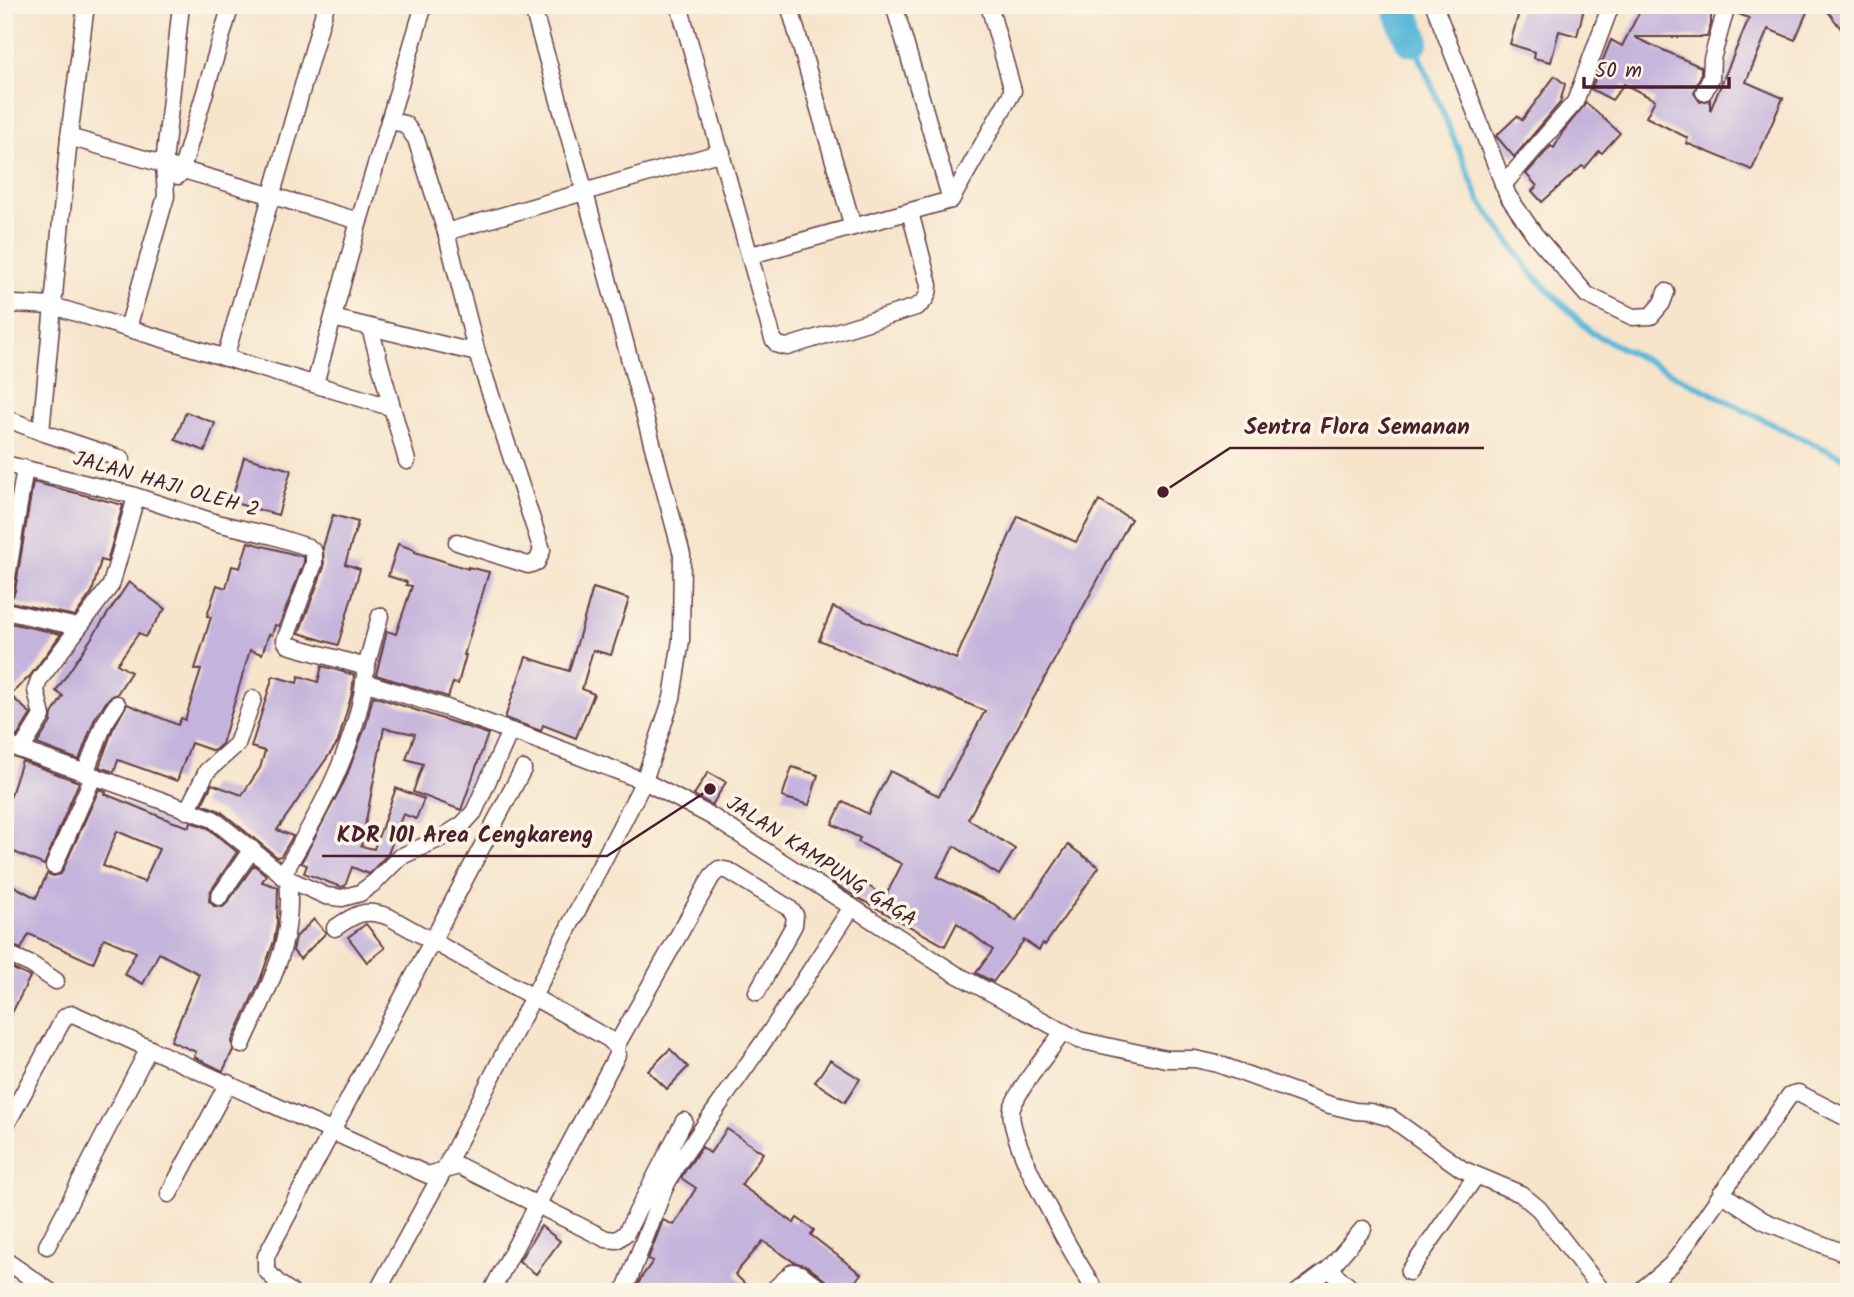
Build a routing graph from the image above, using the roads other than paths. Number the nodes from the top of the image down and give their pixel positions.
1 (86, 5) edge
2 (181, 5) edge
3 (231, 5) edge
4 (326, 5) edge
5 (424, 5) edge
6 (532, 5) edge
7 (679, 5) edge
8 (789, 5) edge
9 (894, 5) edge
10 (989, 5) edge
11 (1434, 5) edge
12 (1611, 5) edge
13 (1727, 5) edge
14 (1704, 92) dead end
15 (388, 121) junction
16 (69, 136) junction
17 (722, 152) junction
18 (164, 164) junction
19 (182, 169) junction
20 (1503, 185) junction
21 (585, 193) junction
22 (271, 195) junction
23 (166, 196) junction
24 (951, 200) junction
25 (910, 212) junction
26 (359, 221) junction
27 (853, 227) junction
28 (446, 232) junction
29 (751, 255) junction
30 (1666, 292) dead end
31 (54, 306) junction
32 (5, 307) edge
33 (333, 318) junction
34 (128, 328) junction
35 (370, 328) junction
36 (477, 353) junction
37 (225, 358) junction
38 (315, 384) junction
39 (390, 407) junction
40 (5, 418) edge
41 (41, 432) junction
42 (122, 459) dead end
43 (407, 461) dead end
44 (5, 464) edge
45 (25, 468) junction
46 (136, 497) junction
47 (457, 542) dead end
48 (314, 552) joint
49 (5, 589) edge
50 (5, 611) edge
51 (380, 616) dead end
52 (78, 627) junction
53 (365, 674) junction
54 (253, 699) dead end
55 (117, 704) dead end
56 (510, 731) junction
57 (13, 747) edge
58 (523, 769) dead end
59 (89, 775) junction
60 (644, 782) junction
61 (187, 811) junction
62 (251, 849) junction
63 (54, 866) dead end
64 (285, 878) junction
65 (219, 897) dead end
66 (852, 907) junction
67 (335, 928) dead end
68 (433, 941) junction
69 (5, 953) edge
70 (56, 981) dead end
71 (757, 992) dead end
72 (533, 997) junction
73 (1063, 1032) junction
74 (242, 1045) dead end
75 (616, 1046) junction
76 (149, 1048) junction
77 (228, 1083) junction
78 (1849, 1119) edge
79 (684, 1121) dead end
80 (5, 1127) edge
81 (332, 1132) junction
82 (444, 1170) junction
83 (1476, 1177) junction
84 (1721, 1193) junction
85 (169, 1194) dead end
86 (540, 1204) junction
87 (1363, 1229) dead end
88 (47, 1246) dead end
89 (1849, 1255) edge
90 (5, 1260) edge
91 (1329, 1269) junction
92 (1409, 1272) dead end
93 (51, 1292) edge
94 (290, 1292) edge
95 (377, 1292) edge
96 (491, 1292) edge
97 (624, 1292) edge
98 (771, 1292) edge
99 (824, 1292) edge
100 (1096, 1292) edge
101 (1298, 1292) edge
102 (1355, 1292) edge
103 (1603, 1292) edge
104 (1639, 1292) edge

1 - 16 street
2 - 18 street
3 - 19 street
4 - 22 street
5 - 15 street
6 - 21 street
7 - 17 street
8 - 27 street
9 - 24 street
10 - 24 street
11 - 20 street
12 - 20 street
13 - 14 street
15 - 26 street
15 - 28 street
16 - 18 street
16 - 31 street
17 - 21 street
17 - 29 street
18 - 19 street
18 - 23 street
19 - 22 street
19 - 23 street
20 - 30 street
21 - 28 street
21 - 60 street
22 - 26 street
22 - 37 street
23 - 34 street
24 - 25 street
25 - 27 street
25 - 29 street
26 - 33 street
27 - 29 street
28 - 36 street
31 - 32 street
31 - 34 street
31 - 41 street
33 - 35 street
33 - 38 street
34 - 37 street
35 - 36 street
35 - 39 street
36 - 47 street
37 - 38 street
38 - 39 street
39 - 43 street
40 - 41 street
41 - 42 street
44 - 45 street, JALAN HAJI OLEH 2
45 - 46 street, JALAN HAJI OLEH 2
45 - 49 street
46 - 48 street, JALAN HAJI OLEH 2
46 - 52 street
48 - 53 street, JALAN KAMPUNG GAGA
50 - 52 street
51 - 53 street
52 - 57 street
53 - 56 street, JALAN KAMPUNG GAGA
53 - 64 street
54 - 61 street
55 - 59 street
56 - 60 street, JALAN KAMPUNG GAGA
56 - 64 street
57 - 59 street
58 - 68 street
59 - 61 street
59 - 63 street
60 - 66 street, JALAN KAMPUNG GAGA
60 - 72 street
61 - 62 street
62 - 64 street
62 - 65 street
64 - 74 street
66 - 73 street, JALAN KAMPUNG GAGA
66 - 97 street
67 - 68 street
68 - 72 street
68 - 81 street
69 - 70 street
71 - 75 street
72 - 75 street
72 - 82 street
73 - 83 street, JALAN KAMPUNG GAGA
73 - 100 street
75 - 86 street
76 - 77 street
76 - 80 street
76 - 88 street
77 - 81 street
77 - 85 street
78 - 84 street
79 - 86 street
81 - 82 street
81 - 94 street
82 - 86 street
82 - 95 street
83 - 92 street
83 - 103 street, JALAN KAMPUNG GAGA
84 - 89 street
84 - 104 street
86 - 96 street
87 - 91 street
90 - 93 street
91 - 101 street
91 - 102 street
98 - 99 street

